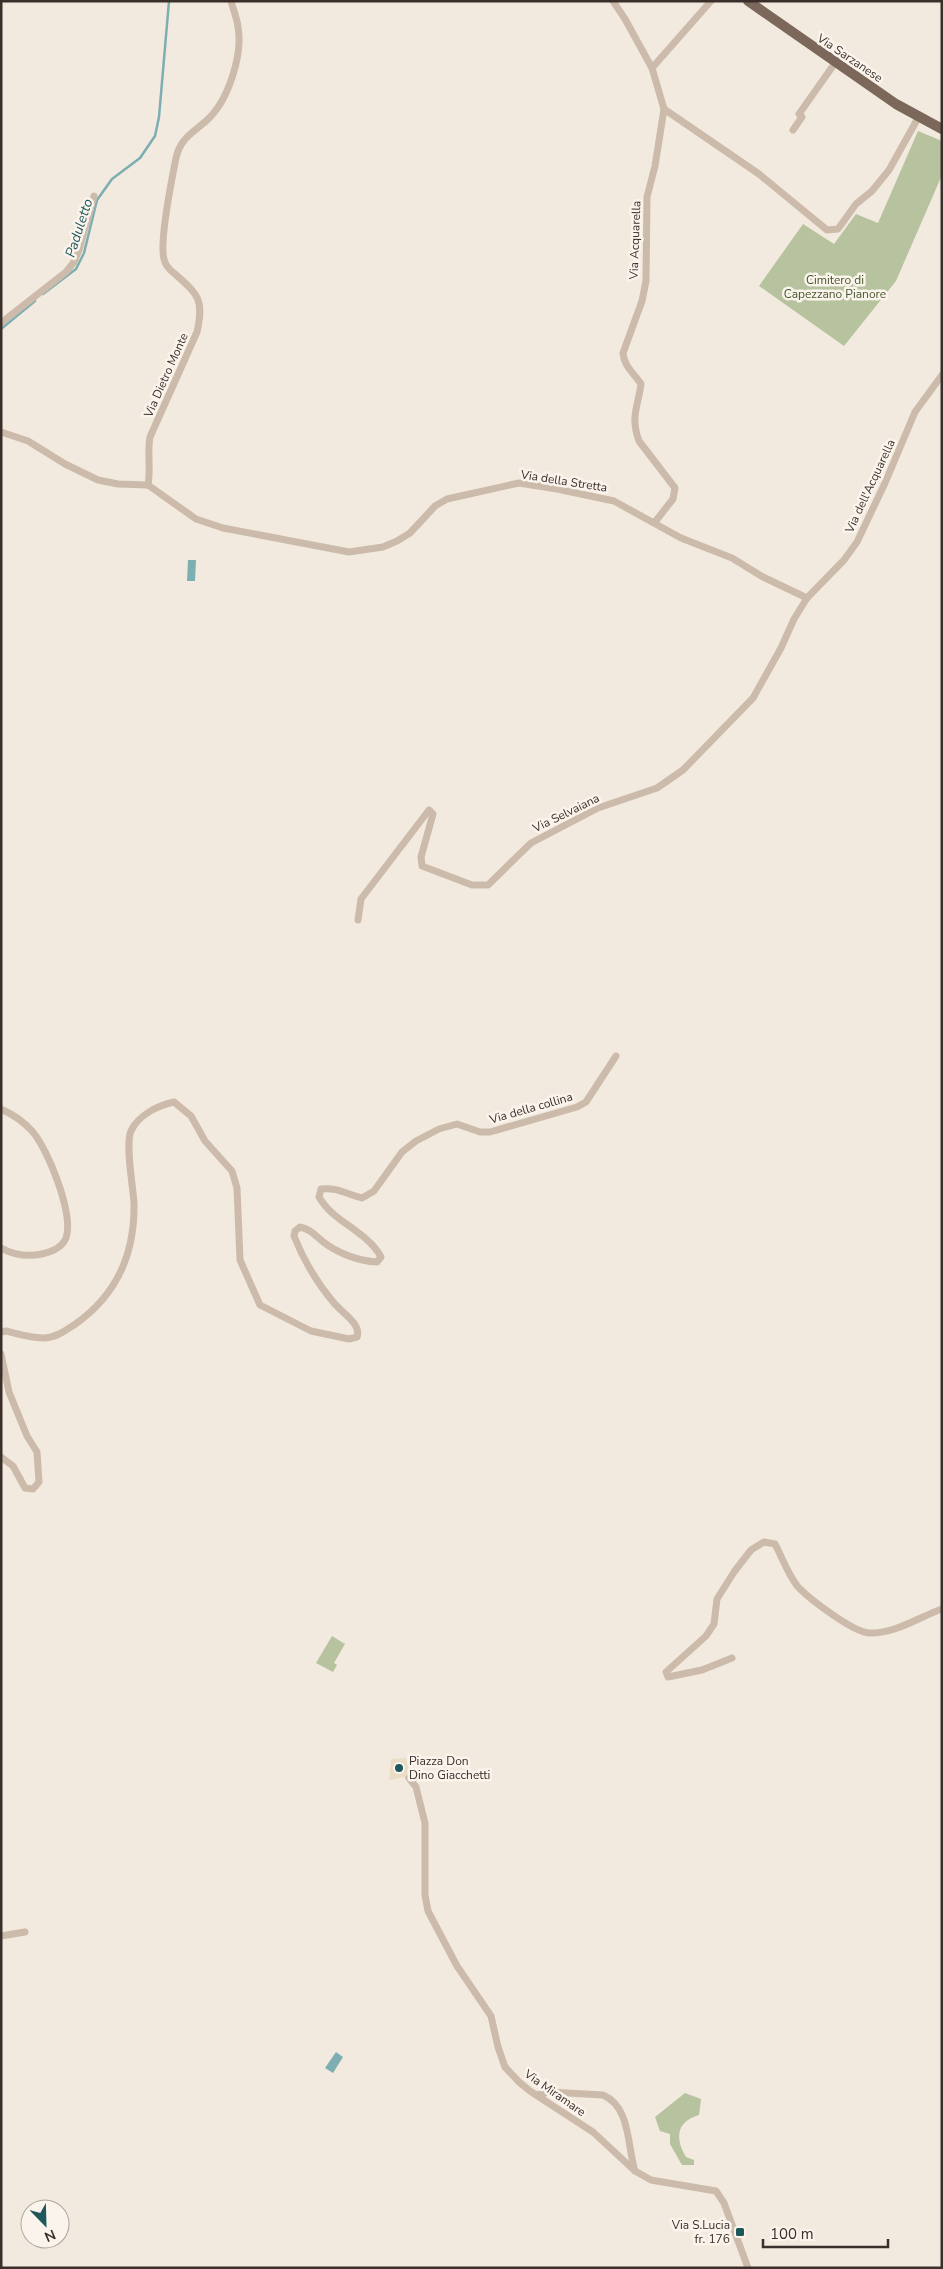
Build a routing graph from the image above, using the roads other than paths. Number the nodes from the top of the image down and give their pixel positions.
1 (230, 1) edge
2 (613, 1) edge
3 (710, 1) edge
4 (748, 1) edge
5 (835, 63) junction
6 (652, 68) junction
7 (664, 109) junction
8 (918, 118) junction
9 (942, 129) edge
10 (793, 130) dead end
11 (94, 196) dead end
12 (1, 323) edge
13 (942, 375) edge
14 (1, 432) edge
15 (148, 485) junction
16 (655, 522) junction
17 (808, 598) junction
18 (358, 920) dead end
19 (616, 1056) dead end
20 (1, 1109) edge
21 (1, 1248) edge
22 (1, 1332) edge
23 (1, 1354) edge
24 (1, 1457) edge
25 (942, 1609) edge
26 (732, 1658) dead end
27 (409, 1778) dead end
28 (25, 1932) dead end
29 (1, 1936) edge
30 (537, 2095) junction
31 (635, 2171) junction
32 (748, 2268) edge

1 - 15 street, Via Dietro Monte
2 - 6 street, Via Acquarella
3 - 6 street
4 - 5 main road, Via Sarzanese
5 - 8 main road, Via Sarzanese
5 - 10 street
6 - 7 street, Via Acquarella
7 - 8 street
7 - 16 street, Via Acquarella
8 - 9 main road, Via Sarzanese
11 - 12 street
13 - 17 street, Via dell'Acquarella
14 - 15 street
15 - 16 street, Via della Stretta
16 - 17 street, Via della Stretta
17 - 18 street, Via Selvaiana
19 - 22 street, Via della collina
20 - 21 street
23 - 24 street
25 - 26 street
27 - 30 street, Via Miramare
28 - 29 street
30 - 31 street, Via Miramare
30 - 31 street
31 - 32 street, Via Miramare

